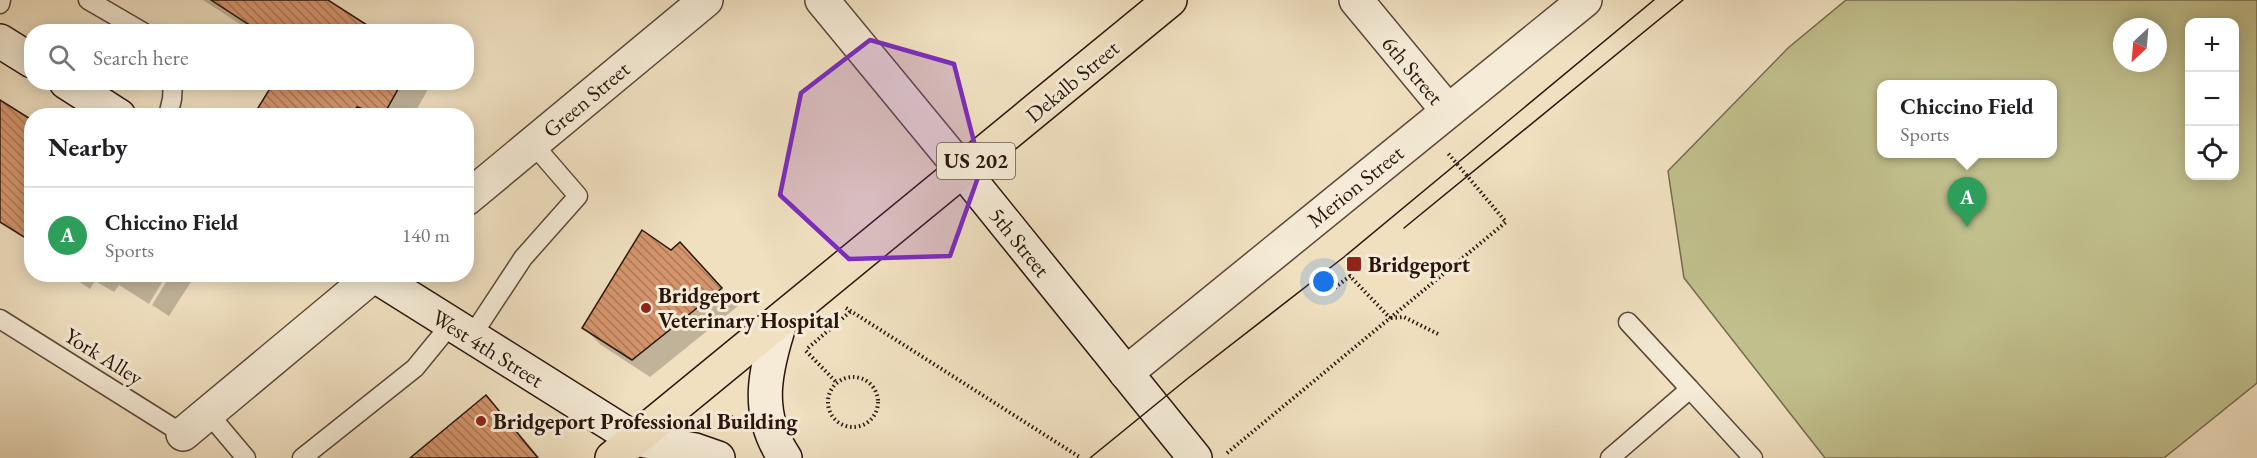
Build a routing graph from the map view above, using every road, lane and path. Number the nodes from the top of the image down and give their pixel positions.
1 (88, 0) edge
2 (706, 0) edge
3 (822, 0) edge
4 (1170, 0) edge
5 (1356, 0) edge
6 (1585, 0) edge
7 (129, 24) edge
8 (0, 41) edge
9 (24, 56) edge
10 (78, 90) edge
11 (173, 90) edge
12 (107, 108) edge
13 (170, 108) edge
14 (1438, 120) junction
15 (533, 144) junction
16 (963, 171) junction
17 (474, 192) edge
18 (366, 282) edge
19 (385, 282) edge
20 (1325, 289) dead end
21 (851, 311) dead end
22 (1390, 318) junction
23 (0, 319) edge
24 (781, 320) junction
25 (1628, 322) dead end
26 (461, 331) junction
27 (1440, 335) dead end
28 (805, 350) dead end
29 (1126, 373) junction
30 (837, 383) junction
31 (1690, 389) junction
32 (208, 413) junction
33 (183, 434) joint
34 (631, 452) edge
35 (246, 458) edge
36 (302, 458) edge
37 (718, 458) edge
38 (785, 458) edge
39 (1081, 458) edge
40 (1195, 458) edge
41 (1220, 458) edge
42 (1610, 458) edge
43 (1753, 458) edge

1 - 7 lane
2 - 15 street, Green Street
3 - 16 street, 5th Street
4 - 16 highway, Dekalb Street / US 202
5 - 14 street, 6th Street
6 - 14 street, Merion Street
8 - 9 street
10 - 12 street
11 - 13 lane
14 - 22 path
14 - 29 street, Merion Street
15 - 17 street, Green Street
15 - 26 lane
16 - 24 highway, Dekalb Street / US 202
16 - 29 street, 5th Street
18 - 32 street
19 - 26 street, West 4th Street
20 - 22 path
21 - 39 path
22 - 27 path
22 - 41 path
23 - 33 lane, York Alley
24 - 34 highway, Dekalb Street / US 202
24 - 38 street
25 - 31 lane
26 - 34 street, West 4th Street
26 - 36 lane
28 - 30 path
29 - 40 street, 5th Street
30 - 30 path
31 - 42 lane
31 - 43 lane
32 - 33 street
32 - 35 lane
34 - 37 street

